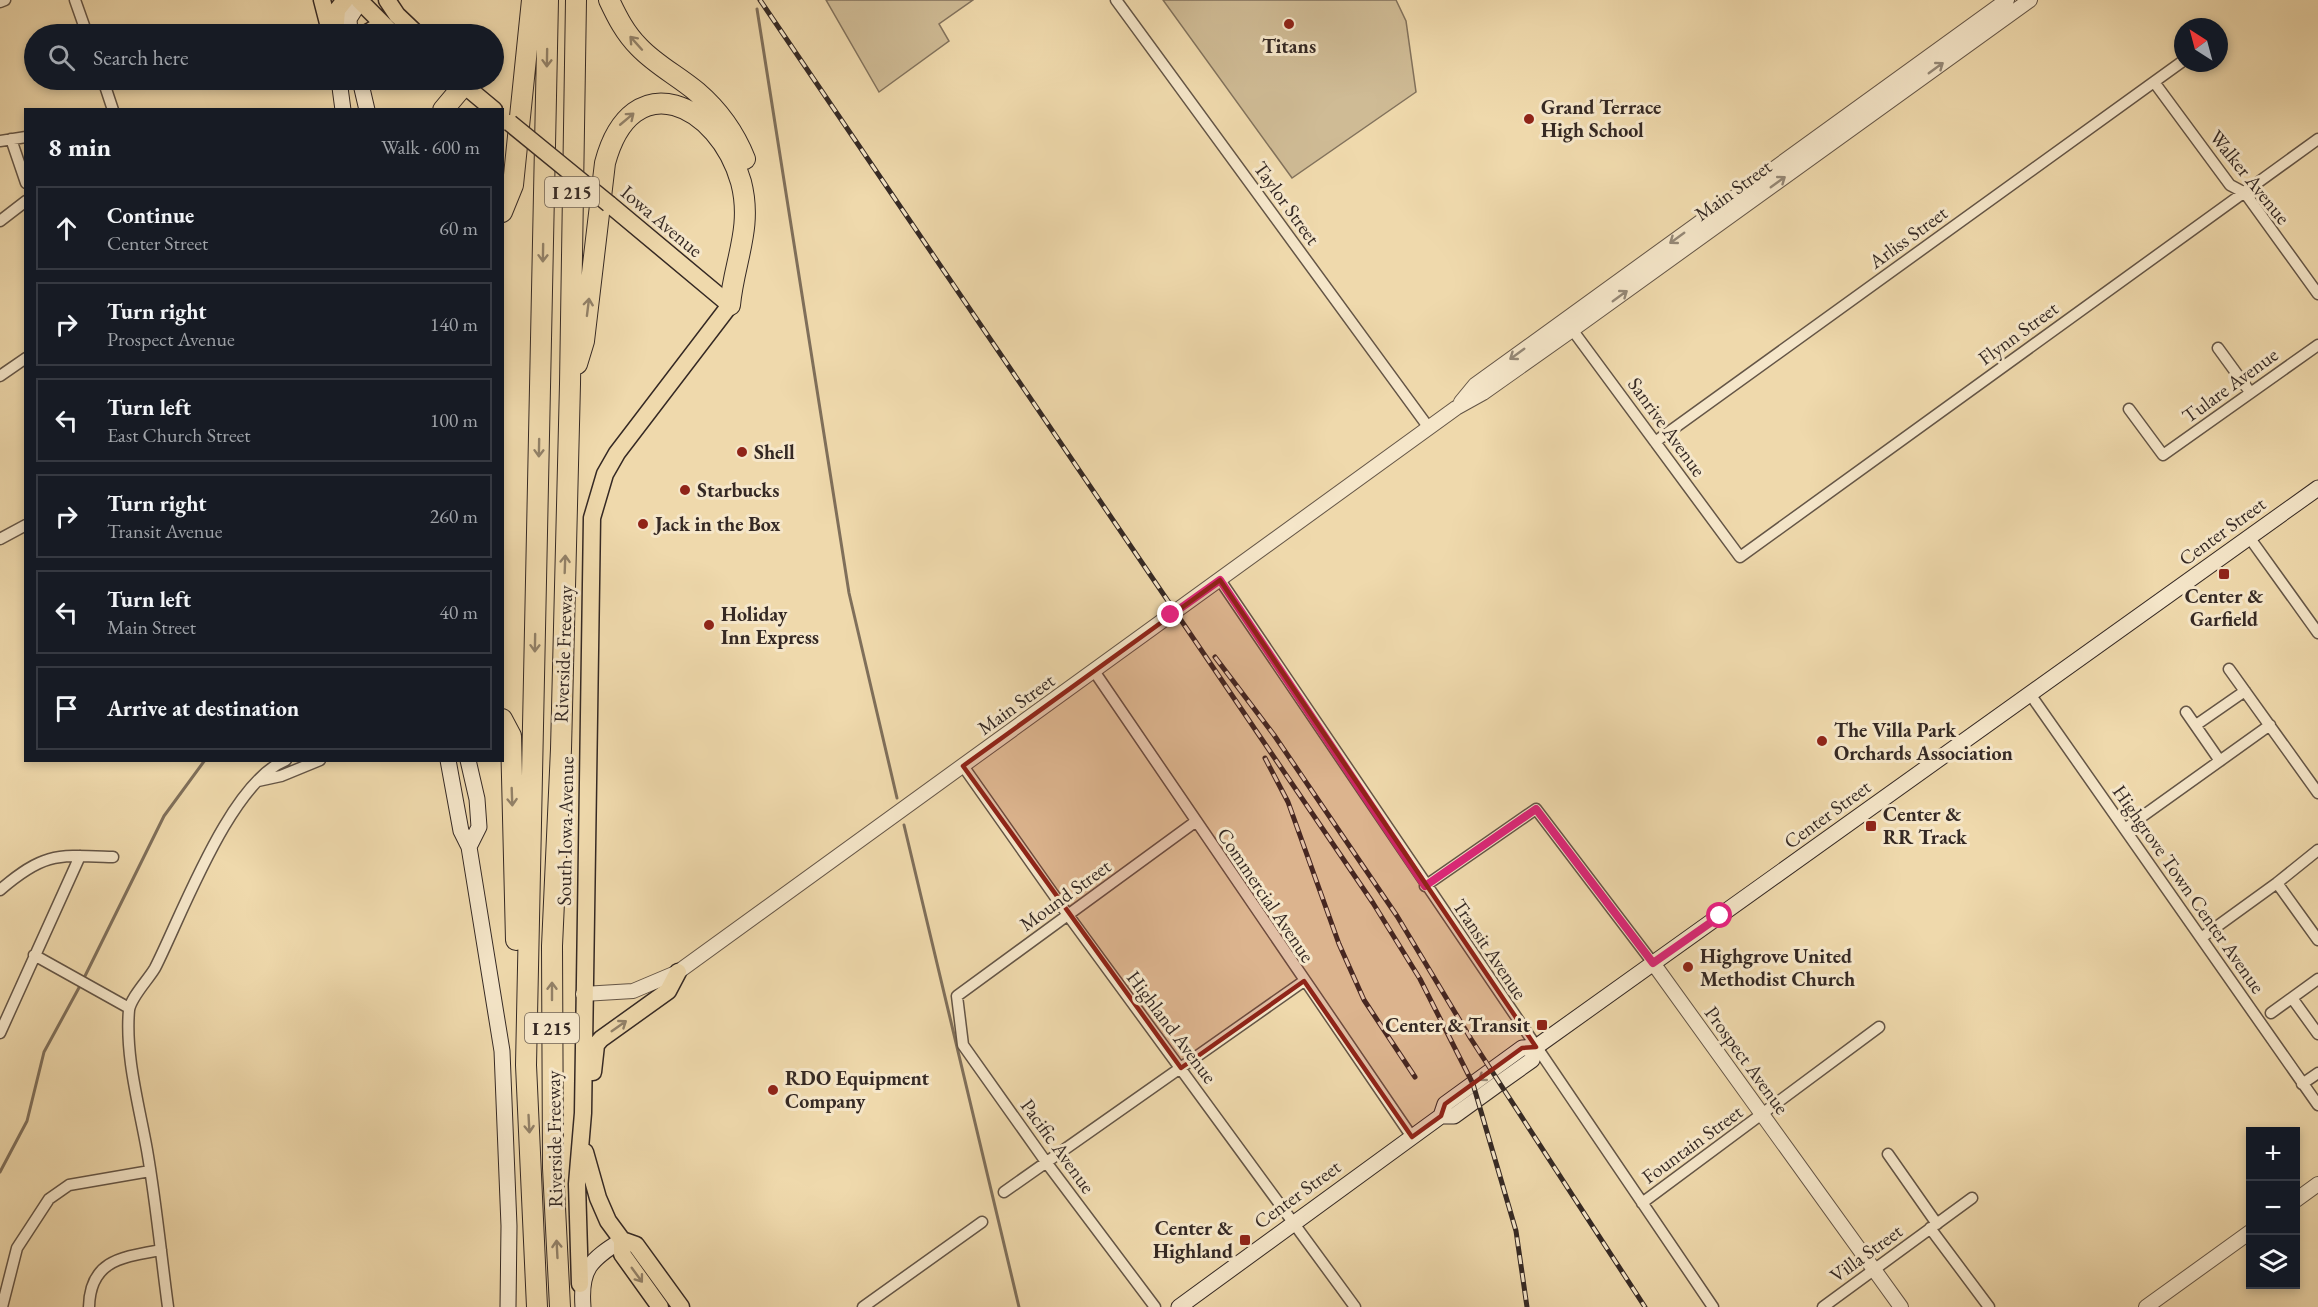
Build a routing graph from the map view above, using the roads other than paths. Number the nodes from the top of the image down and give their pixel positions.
1 (5, 0) edge
2 (75, 0) edge
3 (322, 0) edge
4 (356, 0) edge
5 (378, 0) edge
6 (387, 0) edge
7 (532, 0) edge
8 (548, 0) edge
9 (576, 0) edge
10 (609, 0) edge
11 (1116, 0) edge
12 (2007, 0) edge
13 (2030, 0) edge
14 (0, 2) edge
15 (397, 15) junction
16 (83, 24) edge
17 (329, 24) edge
18 (334, 24) edge
19 (349, 24) edge
20 (381, 24) edge
21 (406, 24) edge
22 (2174, 68) edge
23 (2154, 82) junction
24 (106, 90) edge
25 (340, 90) edge
26 (362, 90) edge
27 (454, 90) edge
28 (470, 90) edge
29 (112, 108) edge
30 (343, 108) edge
31 (367, 108) edge
32 (444, 108) edge
33 (492, 108) edge
34 (506, 120) edge
35 (24, 137) edge
36 (2318, 139) edge
37 (5, 140) edge
38 (24, 179) edge
39 (2244, 192) junction
40 (24, 203) edge
41 (504, 207) edge
42 (0, 221) edge
43 (2318, 294) edge
44 (730, 305) junction
45 (1569, 325) junction
46 (2318, 345) edge
47 (2218, 348) dead end
48 (24, 359) edge
49 (0, 376) edge
50 (570, 384) junction
51 (2250, 392) junction
52 (2129, 409) dead end
53 (1430, 428) junction
54 (1655, 442) junction
55 (2318, 488) edge
56 (24, 526) edge
57 (2249, 537) junction
58 (0, 539) edge
59 (1740, 556) joint
60 (1220, 580) junction
61 (2318, 633) edge
62 (2229, 669) dead end
63 (1094, 671) junction
64 (2245, 691) junction
65 (2030, 694) junction
66 (2186, 712) dead end
67 (504, 723) edge
68 (2196, 725) junction
69 (2270, 725) junction
70 (2220, 761) junction
71 (282, 762) edge
72 (315, 762) edge
73 (448, 762) edge
74 (468, 762) edge
75 (963, 766) junction
76 (258, 781) junction
77 (2318, 793) edge
78 (1195, 822) junction
79 (2126, 828) junction
80 (469, 847) junction
81 (2318, 850) edge
82 (80, 856) junction
83 (112, 857) dead end
84 (2277, 883) junction
85 (1425, 886) junction
86 (0, 890) edge
87 (1068, 915) junction
88 (2201, 938) junction
89 (2318, 940) edge
90 (34, 955) junction
91 (1653, 963) junction
92 (678, 972) junction
93 (2318, 979) edge
94 (1304, 981) junction
95 (583, 994) junction
96 (957, 996) joint
97 (2292, 998) junction
98 (129, 1008) junction
99 (2271, 1013) dead end
100 (1879, 1027) dead end
101 (0, 1033) edge
102 (2318, 1034) edge
103 (1536, 1047) junction
104 (526, 1065) junction
105 (1181, 1068) junction
106 (2318, 1073) edge
107 (2302, 1083) junction
108 (2318, 1105) edge
109 (583, 1113) junction
110 (1762, 1114) junction
111 (582, 1137) junction
112 (1412, 1137) junction
113 (1888, 1154) dead end
114 (1046, 1162) junction
115 (150, 1171) junction
116 (2318, 1184) edge
117 (1004, 1192) dead end
118 (2300, 1197) edge
119 (1972, 1198) dead end
120 (1642, 1203) junction
121 (982, 1222) dead end
122 (1295, 1222) junction
123 (1934, 1226) junction
124 (2246, 1235) edge
125 (622, 1240) junction
126 (160, 1250) junction
127 (1874, 1270) junction
128 (580, 1284) junction
129 (2, 1307) edge
130 (89, 1307) edge
131 (168, 1307) edge
132 (508, 1307) edge
133 (537, 1307) edge
134 (560, 1307) edge
135 (583, 1307) edge
136 (660, 1307) edge
137 (681, 1307) edge
138 (863, 1307) edge
139 (1155, 1307) edge
140 (1179, 1307) edge
141 (1355, 1307) edge
142 (1713, 1307) edge
143 (1823, 1307) edge
144 (1901, 1307) edge
145 (1989, 1307) edge
146 (2146, 1307) edge

1 - 14 street
2 - 16 street
3 - 17 main road
4 - 18 main road
4 - 19 main road
4 - 20 main road
5 - 15 main road
6 - 15 main road
7 - 41 highway
8 -> 104 highway, Riverside Freeway / I 215
9 - 50 highway, Riverside Freeway / I 215
44 -> 10 highway
11 - 53 street, Taylor Street
12 -> 45 street, Main Street
45 -> 13 street, Main Street
15 - 21 main road
22 - 23 street, Arliss Street
23 - 39 street, Walker Avenue
23 - 54 street, Arliss Street
24 - 29 street
25 - 30 main road
26 - 31 main road
27 - 32 highway
28 - 33 main road
34 - 44 main road, Iowa Avenue, bridge
35 - 37 street
36 - 39 street, Flynn Street
37 - 38 street
39 - 43 street, Walker Avenue
39 - 59 street, Flynn Street
40 - 42 street
50 -> 44 highway
44 - 95 main road, South Iowa Avenue
45 - 53 street, Main Street
45 - 54 street, Sanrive Avenue
46 - 51 street, Tulare Avenue
47 - 51 street
48 - 49 street
134 -> 50 highway, Riverside Freeway / I 215
51 - 52 street, Tulare Avenue
53 - 60 street, Main Street
54 - 59 street, Sanrive Avenue
55 - 57 main road, Center Street
56 - 58 street
57 - 61 street
57 - 65 main road, Center Street
60 - 63 street, Main Street
60 - 85 street, Transit Avenue
62 - 64 street
63 - 75 street, Main Street
63 - 78 street, Commercial Avenue
64 - 68 street
64 - 69 street
65 - 79 street, Highgrove Town Center Avenue
65 - 91 main road, Center Street
66 - 68 street
67 -> 104 highway
68 - 70 street
69 - 70 street
69 - 77 street
70 - 79 street
71 - 76 street
72 - 76 street
73 - 80 main road
74 - 80 main road
75 - 87 street, Highland Avenue
75 - 92 street, Main Street
76 - 98 street
78 - 87 street, Mound Street
78 - 94 street, Commercial Avenue
79 - 88 street, Highgrove Town Center Avenue
80 - 132 main road
81 - 84 street
82 - 83 street
82 - 86 street
82 - 90 street
84 - 88 street
84 - 89 street
85 - 91 street, Prospect Avenue
85 - 103 street, Transit Avenue
87 - 96 street, Mound Street
87 - 105 street, Highland Avenue
88 - 107 street, Highgrove Town Center Avenue
90 - 98 street
90 - 101 street
91 - 103 main road, Center Street
91 - 110 street, Prospect Avenue
92 - 95 street, Main Street
109 -> 92 main road
93 - 97 street
94 - 105 street
94 - 112 street, Commercial Avenue
95 - 109 main road, South Iowa Avenue
96 - 114 street, Pacific Avenue
97 - 99 street
97 - 102 street
98 - 115 street
100 - 110 street, Fountain Street
103 - 112 main road, Center Street
103 - 120 street, Transit Avenue
104 -> 133 highway, Riverside Freeway / I 215
105 - 114 street
105 - 122 street, Highland Avenue
106 - 107 street
107 - 108 street, Highgrove Town Center Avenue
109 - 111 main road
110 - 120 street, Fountain Street
110 - 127 street, Prospect Avenue
111 - 125 main road
111 - 128 main road
112 - 122 main road, Center Street
113 - 123 street, Villa Street
114 - 117 street
114 - 139 street, Pacific Avenue
115 - 126 street
115 - 129 street
116 - 118 street
119 - 123 street, Villa Street
120 - 142 street, Transit Avenue
121 - 138 street
122 - 140 main road, Center Street
122 - 141 street, Highland Avenue
123 - 127 street, Villa Street
123 - 145 street, Villa Street
124 - 146 street
125 - 128 main road
125 -> 136 main road
125 - 137 main road
126 - 130 street
126 - 131 street
127 - 143 street, Villa Street
127 - 144 street, Prospect Avenue
128 - 135 main road

